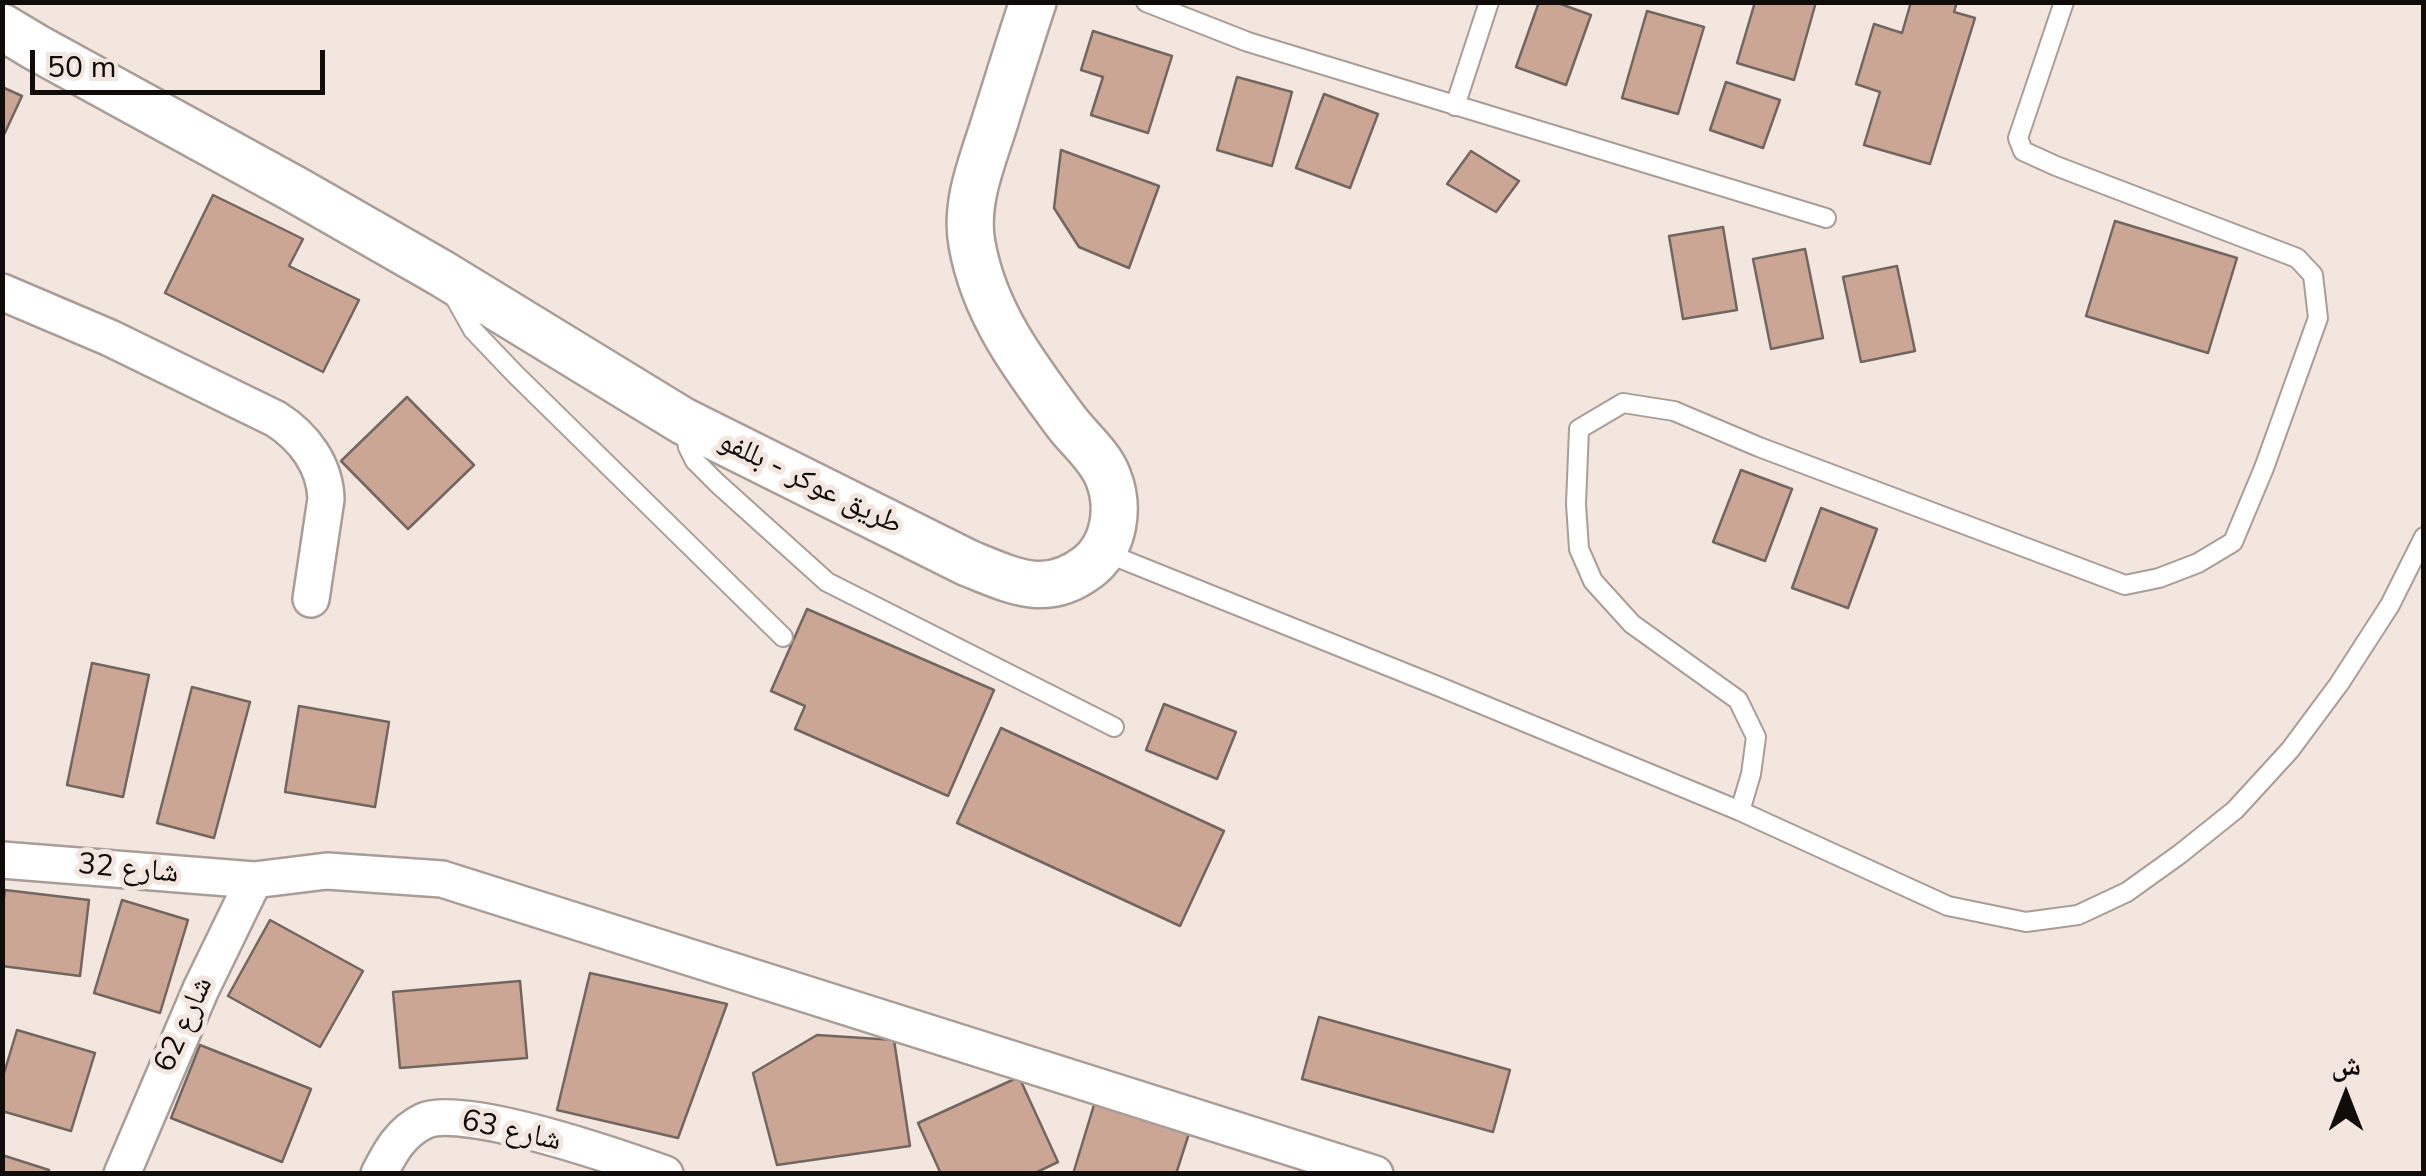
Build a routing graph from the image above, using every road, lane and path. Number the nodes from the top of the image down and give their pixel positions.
1 (1032, 2) edge
2 (1146, 2) edge
3 (1489, 2) edge
4 (2064, 2) edge
5 (2, 26) edge
6 (1455, 106) junction
7 (1826, 218) dead end
8 (441, 274) junction
9 (2, 292) edge
10 (683, 421) junction
11 (2424, 537) edge
12 (1103, 552) junction
13 (311, 599) dead end
14 (783, 636) dead end
15 (1114, 727) dead end
16 (1740, 811) junction
17 (2, 860) edge
18 (254, 880) junction
19 (619, 1166) edge
20 (122, 1174) edge
21 (380, 1174) edge
22 (665, 1174) edge
23 (1375, 1174) edge

1 - 12 street
2 - 6 lane
3 - 6 lane
4 - 16 lane
5 - 8 street, طريق عوكر - بللفو
6 - 7 lane
8 - 10 street, طريق عوكر - بللفو
8 - 14 lane
9 - 13 street
10 - 12 street, طريق عوكر - بللفو
10 - 15 lane
11 - 16 lane
12 - 16 lane
17 - 18 street, شارع 32
18 - 20 street, شارع 62
18 - 23 street, شارع 32
19 - 21 street, شارع 63
19 - 22 street, شارع 63

